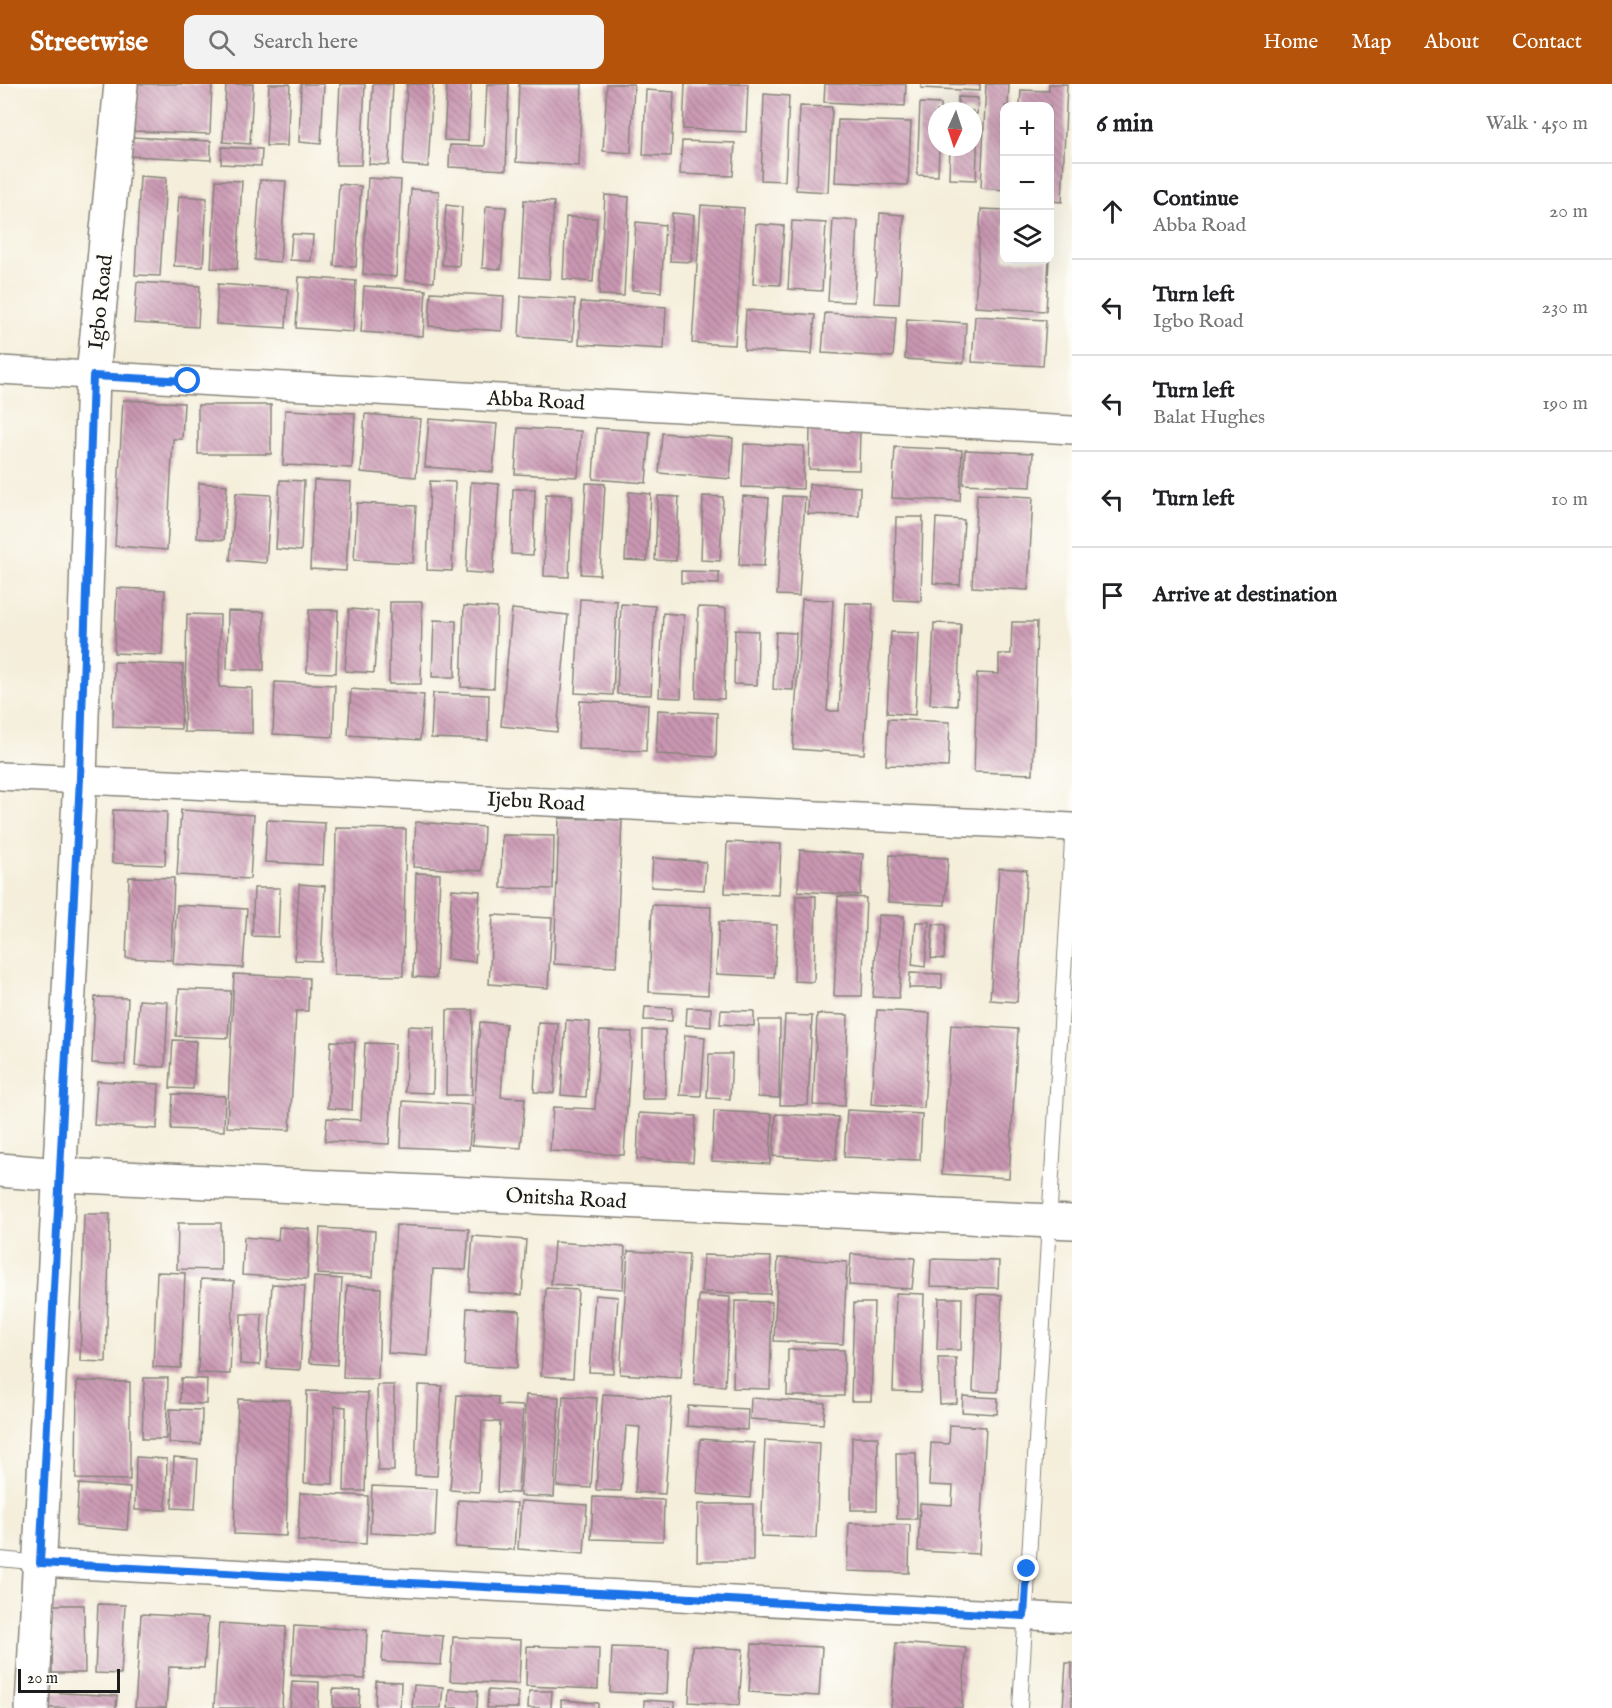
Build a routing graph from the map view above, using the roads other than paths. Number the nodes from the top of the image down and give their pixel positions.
1 (121, 84) edge
2 (0, 370) edge
3 (93, 376) junction
4 (1072, 430) edge
5 (0, 776) edge
6 (80, 778) junction
7 (1072, 827) edge
8 (1072, 840) edge
9 (0, 1170) edge
10 (60, 1175) junction
11 (1061, 1222) edge
12 (0, 1560) edge
13 (40, 1563) junction
14 (1024, 1616) junction
15 (1072, 1618) edge
16 (32, 1708) edge
17 (1020, 1708) edge

1 - 3 street, Igbo Road
2 - 3 street, Abba Road
3 - 4 street, Abba Road
3 - 6 street, Igbo Road
5 - 6 street, Ijebu Road
6 - 7 street, Ijebu Road
6 - 10 street, Igbo Road
8 - 11 lane
9 - 10 street, Onitsha Road
10 - 11 street, Onitsha Road
10 - 13 street, Igbo Road
11 - 14 lane
12 - 13 lane
13 - 14 street
13 - 16 street, Igbo Road
14 - 15 street
14 - 17 lane

